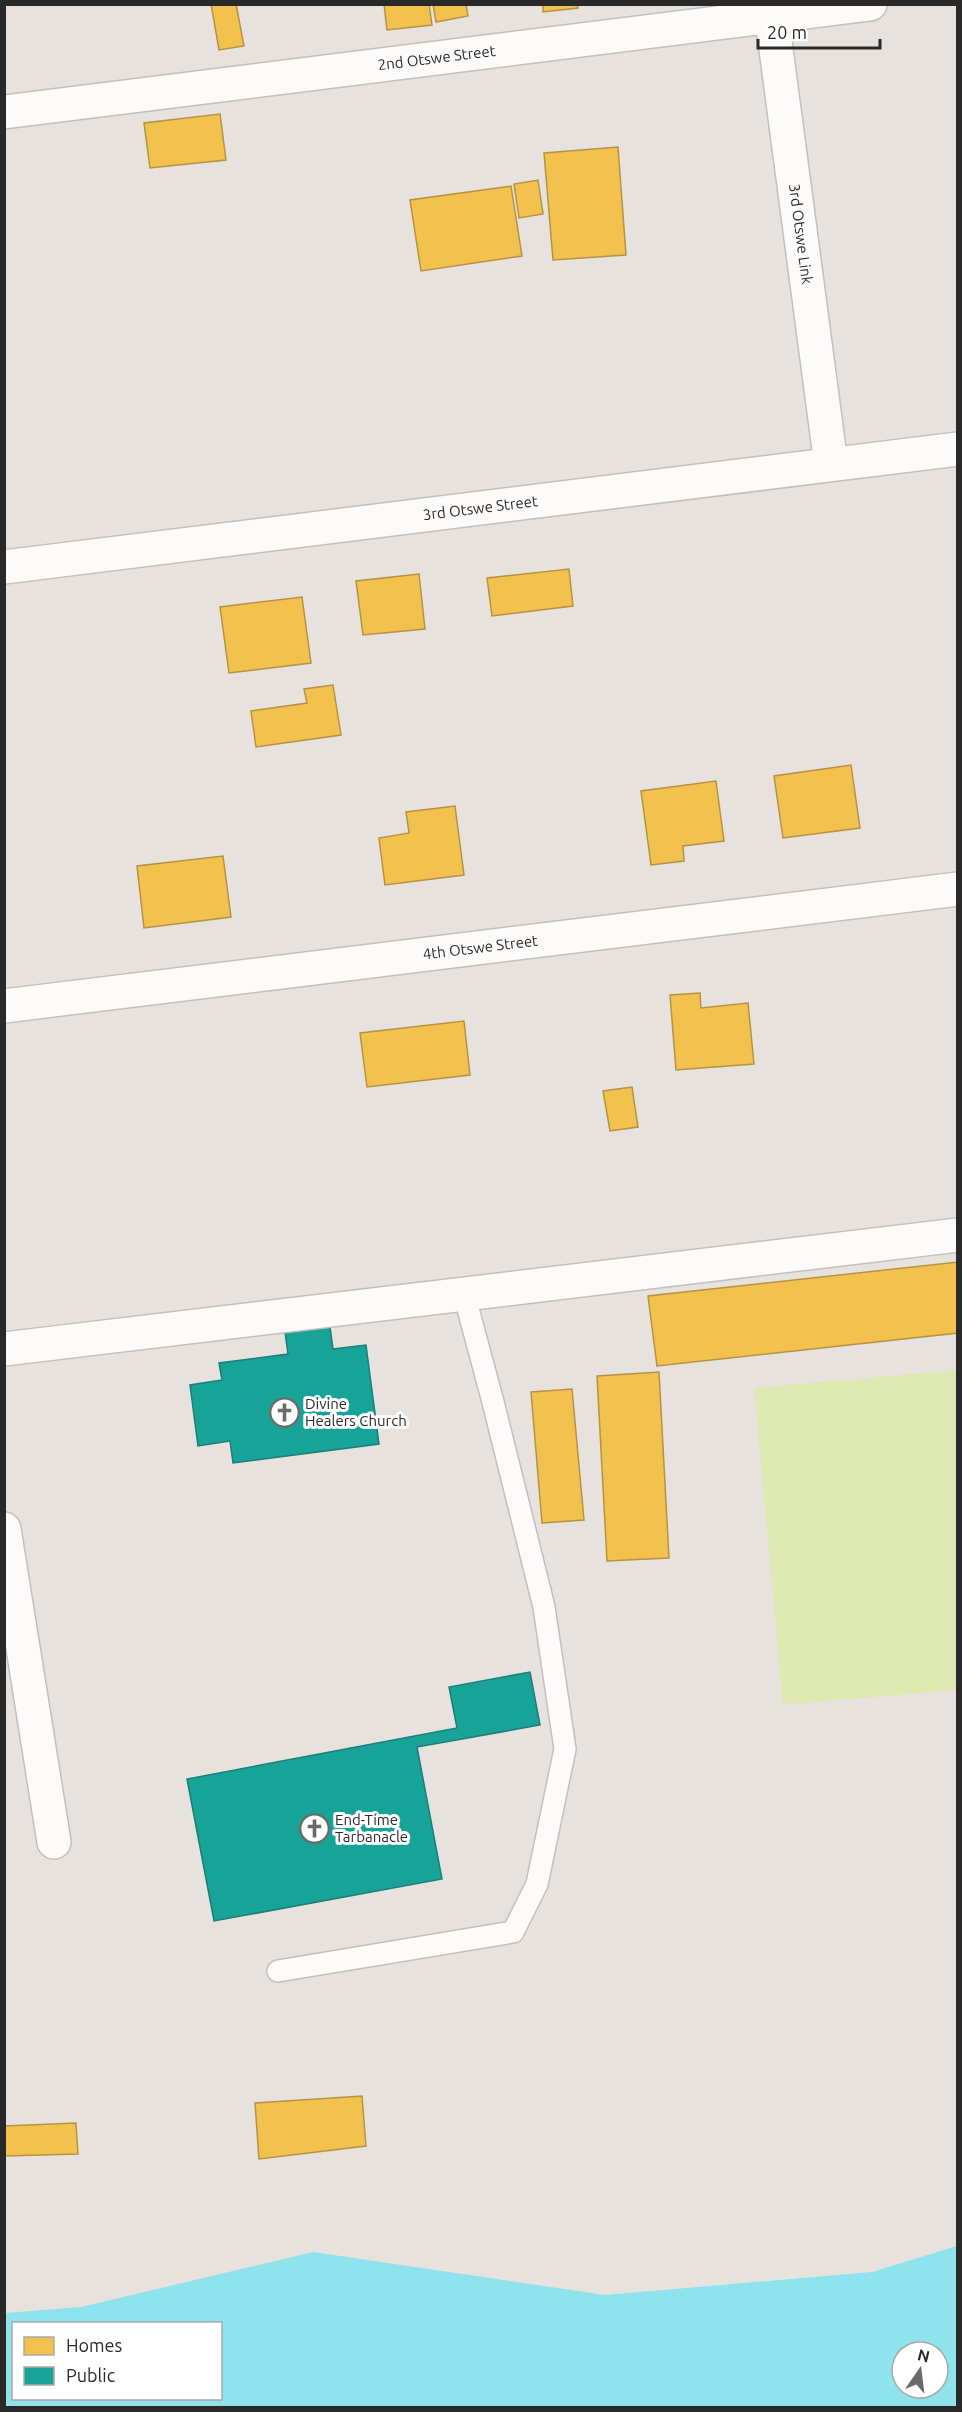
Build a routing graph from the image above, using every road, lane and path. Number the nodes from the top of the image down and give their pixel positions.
1 (870, 4) edge
2 (770, 10) edge
3 (4, 112) edge
4 (957, 449) edge
5 (831, 464) junction
6 (4, 567) edge
7 (957, 889) edge
8 (4, 1006) edge
9 (957, 1235) edge
10 (464, 1294) junction
11 (4, 1349) edge
12 (4, 1529) edge
13 (54, 1842) dead end
14 (278, 1971) dead end

1 - 2 street, 2nd Otswe Street
2 - 3 street, 2nd Otswe Street
2 - 5 street, 3rd Otswe Link
4 - 5 street, 3rd Otswe Street
5 - 6 street, 3rd Otswe Street
7 - 8 street, 4th Otswe Street
9 - 10 street
10 - 11 street
10 - 14 lane
12 - 13 street

